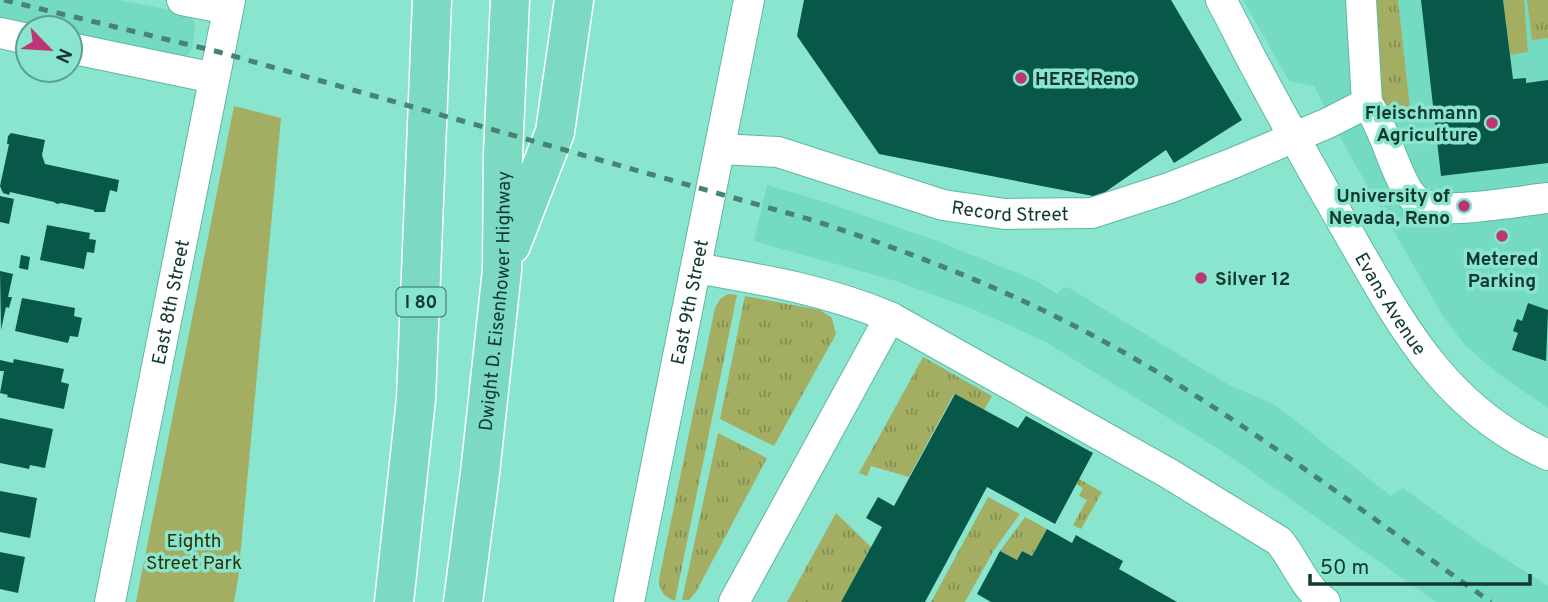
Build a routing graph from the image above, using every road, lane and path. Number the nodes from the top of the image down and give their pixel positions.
1 (182, 0) edge
2 (432, 0) edge
3 (510, 0) edge
4 (574, 0) edge
5 (749, 0) edge
6 (1361, 0) edge
7 (1222, 1) edge
8 (229, 4) edge
9 (84, 51) edge
10 (214, 78) junction
11 (1367, 103) junction
12 (1296, 138) junction
13 (720, 149) junction
14 (1548, 198) edge
15 (696, 268) junction
16 (502, 270) junction
17 (890, 317) junction
18 (1548, 455) edge
19 (110, 602) edge
20 (394, 602) edge
21 (463, 602) edge
22 (629, 602) edge
23 (734, 602) edge
24 (1325, 602) edge

1 - 8 street
2 - 20 highway, I 80
3 - 16 highway, Dwight D. Eisenhower Highway
4 - 16 highway
5 - 13 street, East 9th Street
6 - 11 street
7 - 12 street, Evans Avenue
8 - 10 street, East 8th Street
9 - 10 street
10 - 19 street, East 8th Street
11 - 12 street, Record Street
11 - 14 street
12 - 13 street, Record Street
12 - 18 street, Evans Avenue
13 - 15 street, East 9th Street
15 - 17 street
15 - 22 street, East 9th Street
16 - 21 highway, Dwight D. Eisenhower Highway
17 - 23 street
17 - 24 street

